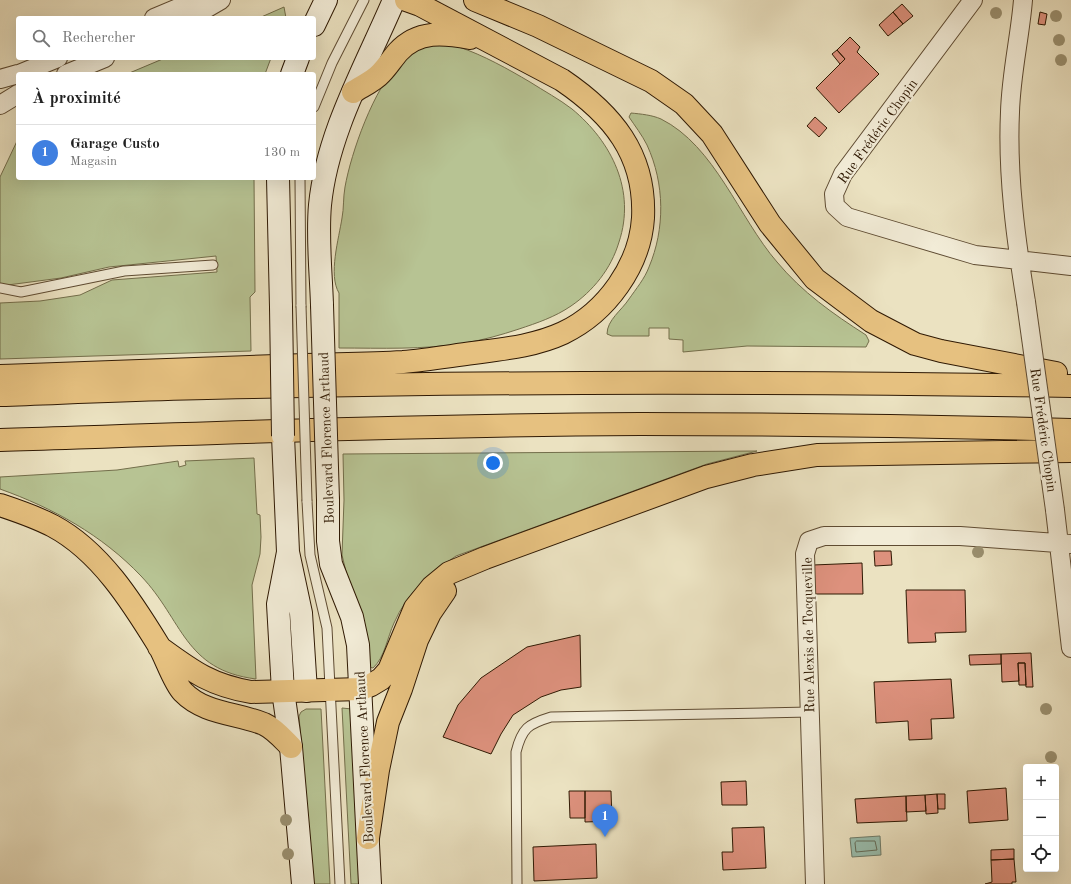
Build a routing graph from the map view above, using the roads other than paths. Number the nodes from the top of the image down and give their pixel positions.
1 (197, 0) edge
2 (221, 0) edge
3 (326, 0) edge
4 (364, 0) edge
5 (394, 0) edge
6 (406, 0) edge
7 (475, 0) edge
8 (517, 0) edge
9 (973, 0) edge
10 (1023, 0) edge
11 (159, 16) edge
12 (193, 16) edge
13 (316, 21) edge
14 (538, 26) junction
15 (489, 42) junction
16 (53, 60) edge
17 (100, 60) edge
18 (297, 60) edge
19 (23, 72) edge
20 (71, 72) edge
21 (293, 72) edge
22 (16, 75) edge
23 (0, 79) edge
24 (353, 92) junction
25 (16, 95) edge
26 (316, 102) edge
27 (0, 104) edge
28 (278, 180) edge
29 (300, 180) edge
30 (1020, 260) junction
31 (213, 265) dead end
32 (1071, 266) edge
33 (0, 288) edge
34 (302, 306) junction
35 (0, 376) edge
36 (1071, 376) edge
37 (1071, 386) edge
38 (0, 395) edge
39 (1071, 430) edge
40 (0, 440) edge
41 (1071, 451) edge
42 (307, 501) junction
43 (0, 505) edge
44 (1065, 544) edge
45 (288, 552) junction
46 (467, 566) junction
47 (159, 647) junction
48 (1071, 648) edge
49 (361, 689) junction
50 (330, 690) junction
51 (283, 691) junction
52 (306, 691) junction
53 (810, 712) junction
54 (292, 747) junction
55 (368, 838) junction
56 (303, 884) edge
57 (340, 884) edge
58 (370, 884) edge
59 (517, 884) edge
60 (815, 884) edge

1 - 11 street
2 - 12 street
3 - 13 main road
4 - 26 lane
5 - 24 main road, Boulevard Florence Arthaud
6 - 15 highway
7 - 14 highway
8 - 14 highway
9 - 30 street, Rue Frédéric Chopin
10 - 30 street, Rue Frédéric Chopin
14 - 36 highway
15 - 24 highway
15 - 35 highway
16 - 19 street
17 - 20 street
18 - 21 main road
22 - 23 street
24 - 34 main road, Boulevard Florence Arthaud
25 - 27 street
28 - 34 main road, Boulevard Florence Arthaud
29 - 34 lane, Boulevard Florence Arthaud
30 - 32 street
30 - 44 street, Rue Frédéric Chopin, bridge
31 - 33 lane
34 - 42 main road, Boulevard Florence Arthaud, bridge
34 - 42 main road, Boulevard Florence Arthaud, bridge
37 - 38 highway
39 - 40 highway
41 - 46 highway
42 - 45 main road, Boulevard Florence Arthaud
42 - 49 main road, Boulevard Florence Arthaud
42 - 50 lane, Boulevard Florence Arthaud
43 - 47 highway
44 - 48 street, Rue Frédéric Chopin
44 - 53 street, Rue Alexis de Tocqueville
45 - 51 main road, Boulevard Florence Arthaud
45 - 52 main road, Boulevard Florence Arthaud
46 - 49 highway
46 - 55 highway
47 - 51 highway
47 - 54 highway
49 - 50 highway
49 - 55 main road, Boulevard Florence Arthaud
50 - 52 highway
50 - 57 lane, Boulevard Florence Arthaud
51 - 52 highway
51 - 54 main road, Boulevard Florence Arthaud
53 - 59 lane
53 - 60 street, Rue Alexis de Tocqueville
54 - 56 main road, Boulevard Florence Arthaud
55 - 58 main road, Boulevard Florence Arthaud

